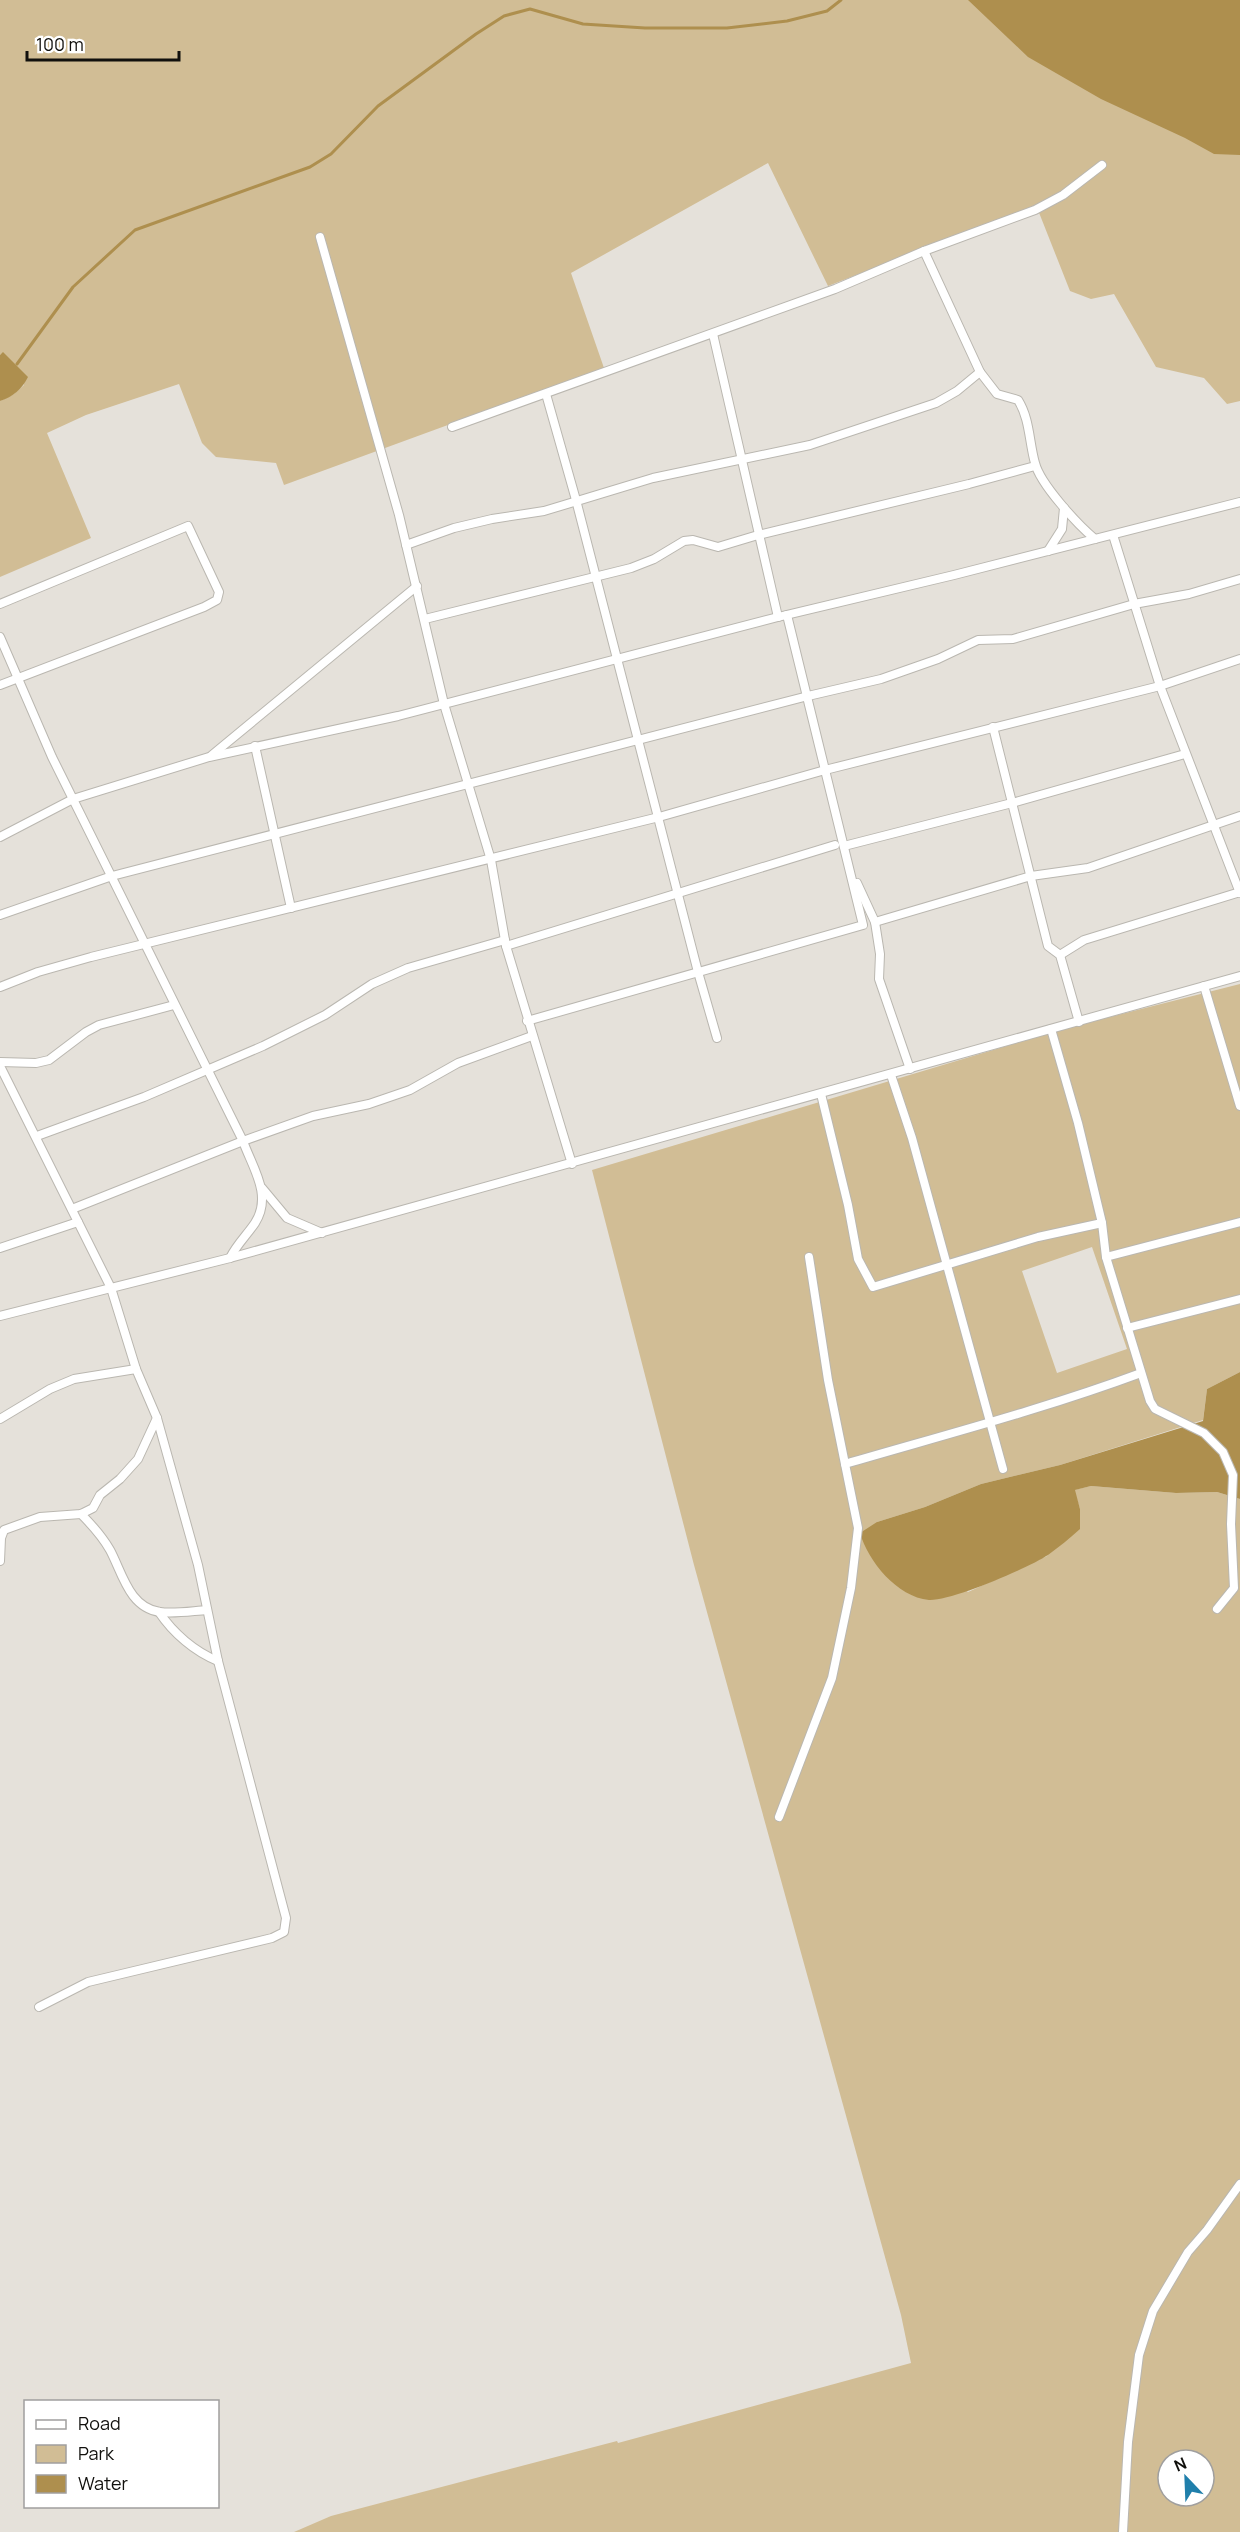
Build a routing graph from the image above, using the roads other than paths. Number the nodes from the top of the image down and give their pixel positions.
1 (1102, 165) dead end
2 (320, 237) dead end
3 (924, 251) junction
4 (713, 334) junction
5 (980, 372) junction
6 (546, 394) junction
7 (452, 427) dead end
8 (742, 460) junction
9 (1035, 466) junction
10 (576, 500) junction
11 (1240, 502) edge
12 (1064, 507) junction
13 (758, 535) junction
14 (1113, 535) junction
15 (1095, 539) junction
16 (406, 545) junction
17 (1048, 551) junction
18 (596, 576) junction
19 (1240, 579) edge
20 (417, 586) junction
21 (0, 604) edge
22 (1134, 604) junction
23 (783, 616) junction
24 (424, 619) junction
25 (0, 637) edge
26 (1240, 659) edge
27 (618, 660) junction
28 (19, 679) junction
29 (0, 685) edge
30 (1160, 686) junction
31 (808, 696) junction
32 (444, 704) junction
33 (993, 727) junction
34 (639, 741) junction
35 (255, 746) junction
36 (1185, 754) junction
37 (209, 757) junction
38 (825, 770) junction
39 (467, 785) junction
40 (73, 799) junction
41 (1012, 803) junction
42 (1240, 816) edge
43 (659, 817) junction
44 (1213, 824) junction
45 (273, 833) junction
46 (0, 837) edge
47 (840, 846) junction
48 (491, 860) junction
49 (112, 876) junction
50 (1031, 876) junction
51 (1240, 892) edge
52 (678, 895) junction
53 (291, 908) junction
54 (0, 915) edge
55 (875, 922) junction
56 (506, 943) junction
57 (145, 944) junction
58 (1060, 955) junction
59 (698, 972) junction
60 (1240, 976) edge
61 (1204, 986) junction
62 (0, 987) edge
63 (174, 1005) junction
64 (527, 1021) junction
65 (1079, 1022) junction
66 (1051, 1029) junction
67 (532, 1036) junction
68 (717, 1038) dead end
69 (0, 1064) edge
70 (910, 1069) junction
71 (208, 1071) junction
72 (891, 1075) junction
73 (821, 1094) junction
74 (1240, 1106) edge
75 (37, 1136) junction
76 (243, 1141) junction
77 (572, 1164) junction
78 (262, 1188) junction
79 (72, 1209) junction
80 (78, 1222) junction
81 (1240, 1222) edge
82 (1102, 1223) junction
83 (322, 1233) junction
84 (0, 1248) edge
85 (809, 1257) dead end
86 (1106, 1257) junction
87 (230, 1258) junction
88 (946, 1265) junction
89 (111, 1287) junction
90 (1240, 1299) edge
91 (0, 1316) edge
92 (1127, 1328) junction
93 (136, 1368) junction
94 (1141, 1373) junction
95 (157, 1418) junction
96 (0, 1419) edge
97 (992, 1422) junction
98 (845, 1464) junction
99 (1004, 1469) dead end
100 (81, 1514) junction
101 (0, 1561) edge
102 (1217, 1609) dead end
103 (207, 1610) junction
104 (159, 1612) junction
105 (218, 1661) junction
106 (779, 1816) dead end
107 (39, 2007) dead end
108 (1240, 2184) edge
109 (1123, 2532) edge

1 - 3 street
2 - 16 street
3 - 4 street
3 - 5 street
4 - 6 street
4 - 8 street
5 - 8 street
5 - 9 street
6 - 7 street
6 - 10 street
8 - 10 street
8 - 13 street
9 - 12 street
9 - 13 street
10 - 16 street
10 - 18 street
11 - 14 street
12 - 15 street
12 - 17 street
13 - 18 street
13 - 23 street
14 - 15 street
14 - 22 street
15 - 17 street
16 - 20 street
17 - 23 street
18 - 24 street
18 - 27 street
19 - 22 street
20 - 24 street
20 - 37 street
21 - 28 street
22 - 30 street
22 - 31 street
23 - 27 street
23 - 31 street
24 - 32 street
25 - 28 street
26 - 30 street
27 - 32 street
27 - 34 street
28 - 29 street
28 - 40 street
30 - 33 street
30 - 36 street
31 - 34 street
31 - 38 street
32 - 35 street
32 - 39 street
33 - 38 street
33 - 41 street
34 - 39 street
34 - 43 street
35 - 37 street
35 - 45 street
36 - 41 street
36 - 44 street
37 - 40 street
38 - 43 street
38 - 47 street
38 - 59 street
39 - 45 street
39 - 48 street
40 - 46 street
40 - 49 street
41 - 47 street
41 - 50 street
42 - 44 street
43 - 48 street
43 - 52 street
44 - 50 street
44 - 51 street
45 - 49 street
45 - 53 street
47 - 52 street
47 - 55 street
48 - 53 street
48 - 56 street
49 - 54 street
49 - 57 street
50 - 55 street
50 - 58 street
51 - 58 street
52 - 56 street
52 - 59 street
53 - 57 street
55 - 70 street
56 - 64 street
56 - 71 street
57 - 62 street
57 - 63 street
58 - 65 street
59 - 64 street
59 - 68 street
60 - 61 street
61 - 65 street
61 - 74 street
63 - 69 street
63 - 71 street
64 - 67 street
65 - 66 street
66 - 70 street
66 - 82 street
67 - 76 street
67 - 77 street
69 - 75 street
70 - 72 street
71 - 75 street
71 - 76 street
72 - 73 street
72 - 88 street
73 - 77 street
73 - 88 street
75 - 79 street
76 - 78 street
76 - 79 street
77 - 83 street
78 - 83 street
78 - 87 street
79 - 80 street
80 - 84 street
80 - 89 street
81 - 86 street
82 - 86 street
82 - 88 street
83 - 87 street
85 - 98 street
86 - 92 street
87 - 89 street
88 - 97 street
89 - 91 street
89 - 93 street
90 - 92 street
92 - 94 street
93 - 95 street
93 - 96 street
94 - 97 street
94 - 102 street
95 - 100 street
95 - 103 street
97 - 98 street
97 - 99 street
98 - 106 street
100 - 101 street
100 - 104 street
103 - 104 street
103 - 105 street
104 - 105 street
105 - 107 street
108 - 109 street

